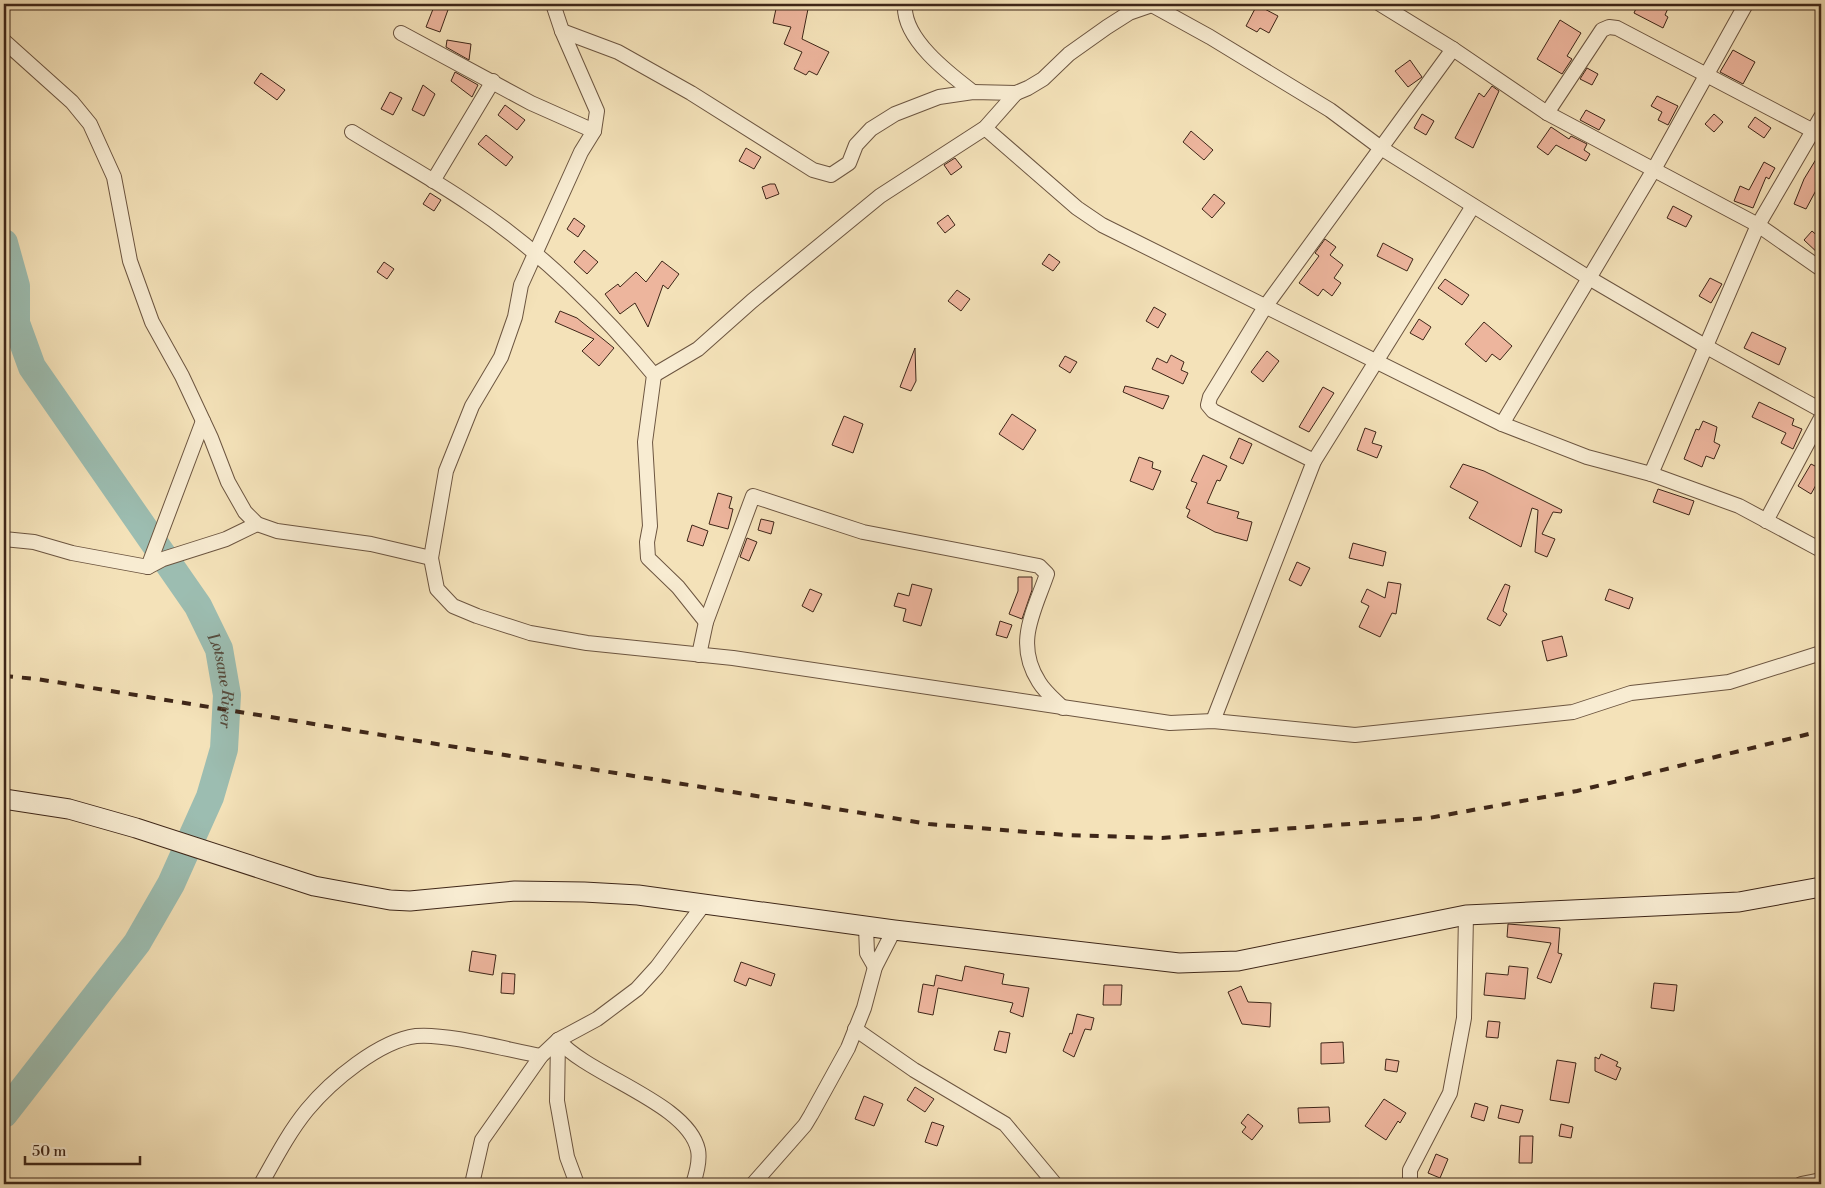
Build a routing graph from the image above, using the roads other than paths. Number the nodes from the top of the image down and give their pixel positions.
1 (554, 4) edge
2 (906, 4) edge
3 (1153, 4) edge
4 (1380, 4) edge
5 (1746, 4) edge
6 (562, 31) junction
7 (401, 33) dead end
8 (4, 42) edge
9 (1453, 48) junction
10 (1707, 74) junction
11 (493, 81) junction
12 (973, 92) junction
13 (1016, 93) junction
14 (1547, 113) junction
15 (1821, 117) edge
16 (985, 128) junction
17 (594, 131) junction
18 (352, 132) dead end
19 (1817, 132) edge
20 (1381, 148) junction
21 (1653, 171) junction
22 (433, 181) junction
23 (1473, 206) junction
24 (1758, 225) junction
25 (536, 254) junction
26 (1821, 269) edge
27 (1590, 278) junction
28 (1264, 307) junction
29 (1705, 346) junction
30 (1376, 361) junction
31 (654, 375) junction
32 (1821, 410) edge
33 (1821, 418) edge
34 (203, 421) junction
35 (1502, 424) junction
36 (1314, 461) junction
37 (1651, 474) junction
38 (1766, 521) junction
39 (257, 524) junction
40 (4, 539) edge
41 (1821, 550) edge
42 (431, 558) junction
43 (148, 567) junction
44 (706, 622) junction
45 (1821, 653) edge
46 (699, 655) junction
47 (1063, 708) junction
48 (1213, 721) junction
49 (4, 799) edge
50 (1821, 887) edge
51 (704, 904) junction
52 (1466, 916) junction
53 (866, 927) junction
54 (894, 930) junction
55 (875, 967) junction
56 (855, 1029) junction
57 (558, 1040) junction
58 (541, 1056) junction
59 (1821, 1180) edge
60 (261, 1184) edge
61 (472, 1184) edge
62 (577, 1184) edge
63 (693, 1184) edge
64 (753, 1184) edge
65 (1055, 1184) edge
66 (1410, 1184) edge
67 (1801, 1184) edge

1 - 6 street
2 - 12 street
3 - 13 street
3 - 20 street
4 - 9 street
5 - 10 street
6 - 12 street
6 - 17 street
7 - 11 street
8 - 34 street
9 - 14 street
9 - 20 street
10 - 14 street
10 - 19 street
10 - 21 street
11 - 17 street
11 - 22 street
12 - 13 street
13 - 16 street
14 - 21 street
15 - 19 street
16 - 28 street
16 - 31 street
17 - 25 street
18 - 22 street
19 - 24 street
20 - 23 street
20 - 28 street
21 - 24 street
21 - 27 street
22 - 25 street
23 - 27 street
23 - 30 street
24 - 26 street
24 - 29 street
25 - 31 street
25 - 42 street
27 - 29 street
27 - 35 street
28 - 30 street
28 - 36 street
29 - 32 street
29 - 37 street
30 - 35 street
30 - 36 street
31 - 44 street
33 - 38 street
34 - 39 street
34 - 43 street
35 - 37 street
36 - 48 street
37 - 38 street
38 - 41 street
39 - 42 street
39 - 43 street
40 - 43 street
42 - 46 street
44 - 46 street
44 - 47 street
45 - 48 street
46 - 47 street
47 - 48 street
49 - 51 street
50 - 52 street
51 - 53 street
51 - 57 street
52 - 54 street
52 - 66 street
53 - 54 street
53 - 55 street
54 - 55 street
55 - 56 street
56 - 64 street
56 - 65 street
57 - 58 street
57 - 62 street
57 - 63 street
58 - 60 street
58 - 61 street
59 - 67 street

